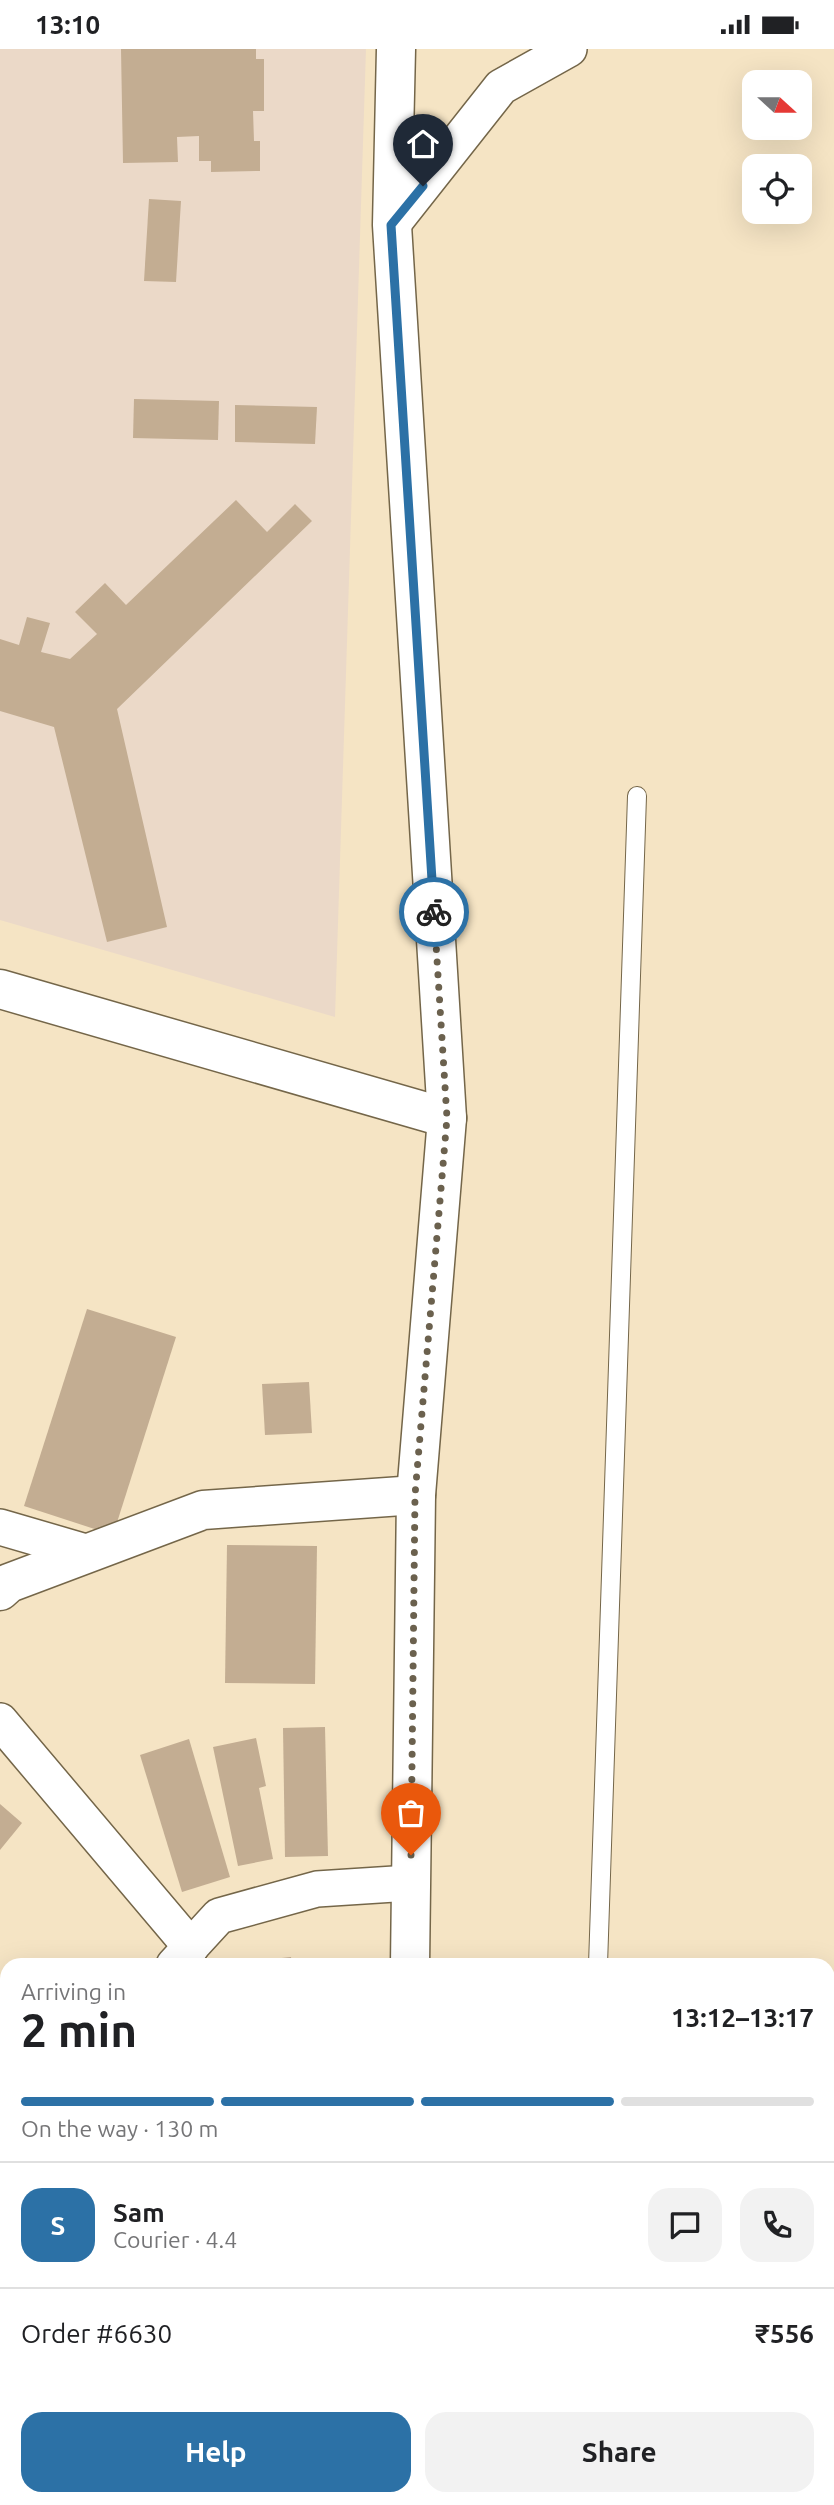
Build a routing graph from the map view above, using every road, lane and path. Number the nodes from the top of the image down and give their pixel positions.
1 (396, 49) edge
2 (569, 49) edge
3 (391, 225) junction
4 (637, 796) dead end
5 (0, 989) edge
6 (447, 1118) junction
7 (415, 1495) junction
8 (0, 1527) edge
9 (89, 1553) junction
10 (0, 1591) edge
11 (0, 1721) edge
12 (410, 1883) junction
13 (182, 1956) edge
14 (410, 1958) edge
15 (598, 1958) edge

1 - 3 main road
2 - 3 street
3 - 6 main road
4 - 15 lane
5 - 6 main road
6 - 7 main road
7 - 9 main road
7 - 12 main road
8 - 9 street
9 - 10 main road
11 - 13 street
12 - 13 street
12 - 14 main road

